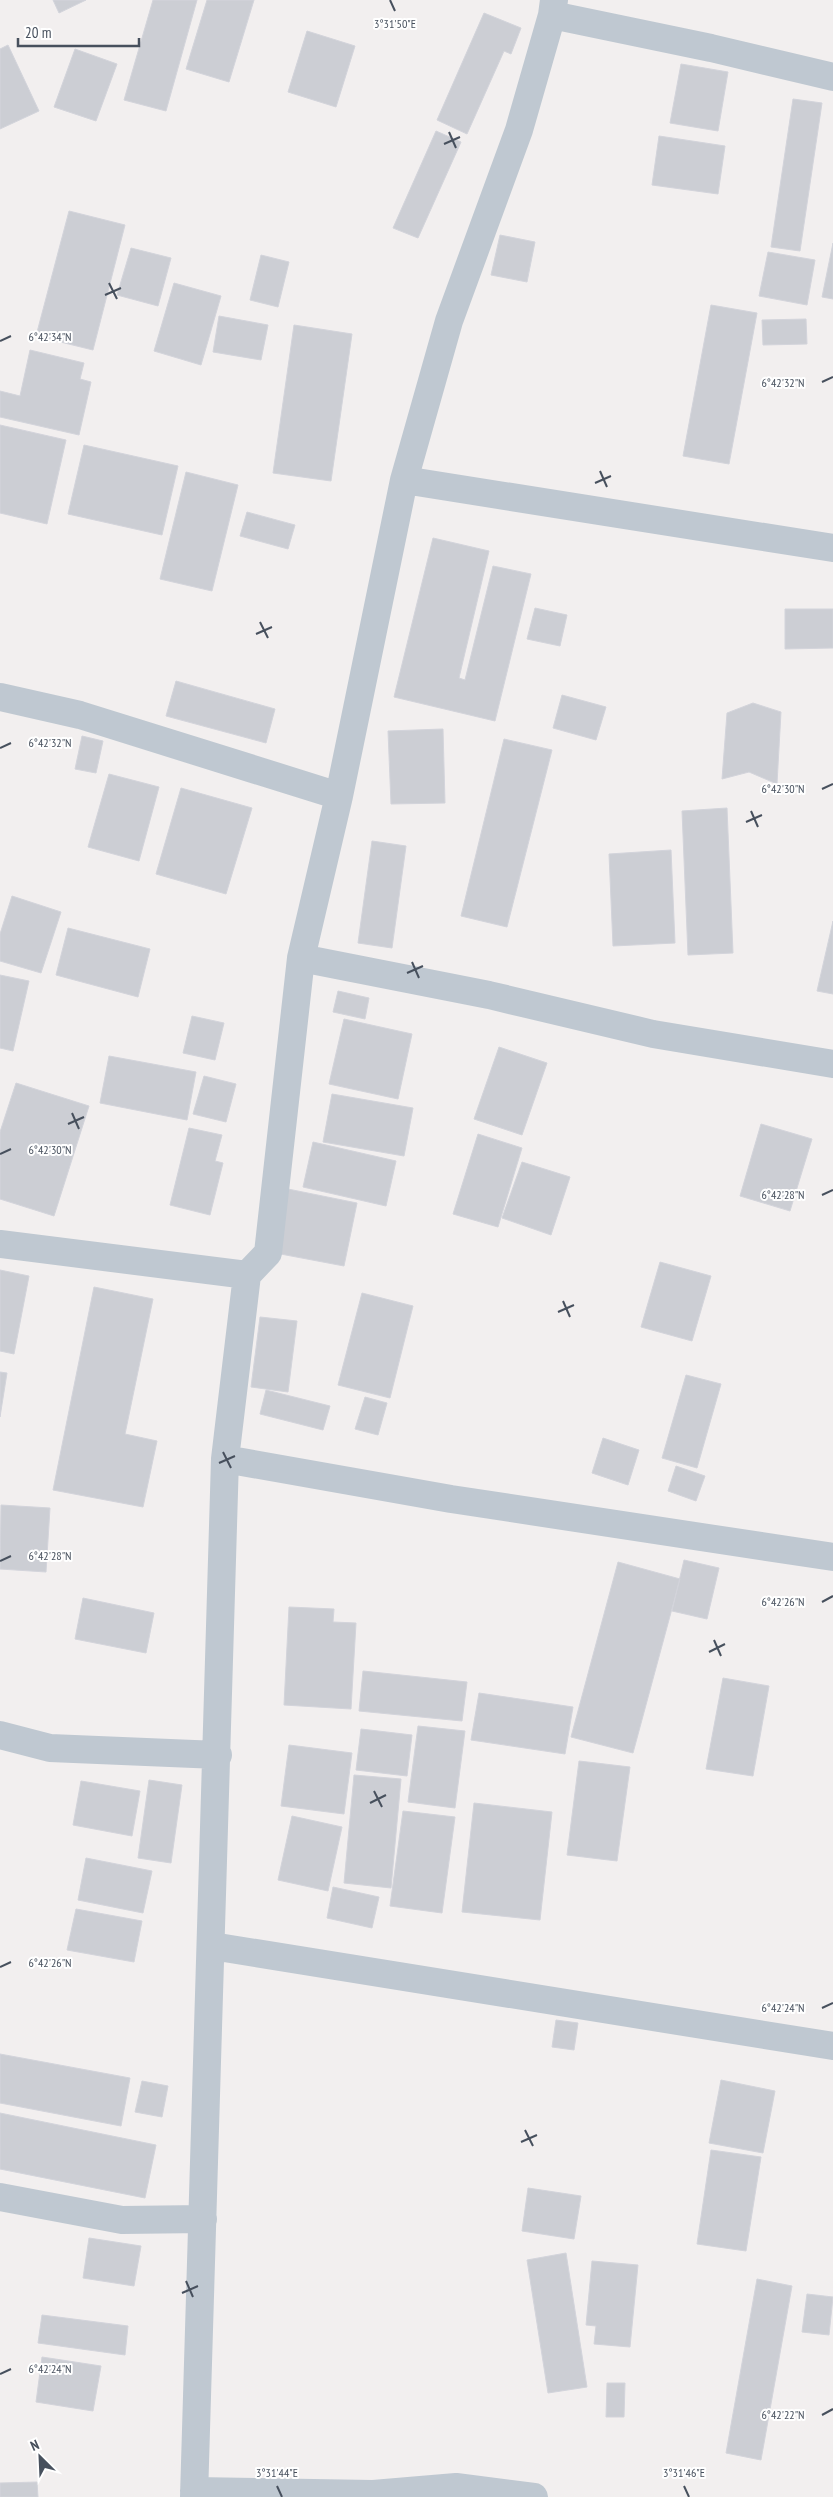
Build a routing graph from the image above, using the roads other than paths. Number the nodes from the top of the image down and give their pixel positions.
1 (553, 8) edge
2 (833, 77) edge
3 (404, 480) junction
4 (833, 548) edge
5 (0, 697) edge
6 (339, 796) junction
7 (302, 958) junction
8 (833, 1064) edge
9 (0, 1244) edge
10 (247, 1275) junction
11 (225, 1459) junction
12 (833, 1557) edge
13 (0, 1735) edge
14 (218, 1755) junction
15 (212, 1946) junction
16 (833, 2046) edge
17 (0, 2197) edge
18 (203, 2219) junction
19 (194, 2494) edge
20 (534, 2497) edge

1 - 2 street
1 - 3 street
3 - 4 street
3 - 6 street
5 - 6 street
6 - 7 street
7 - 8 street
7 - 10 street
9 - 10 street
10 - 11 street
11 - 12 street
11 - 14 street
13 - 14 street
14 - 15 street
15 - 16 street
15 - 18 street
17 - 18 street
18 - 19 street
19 - 20 street

